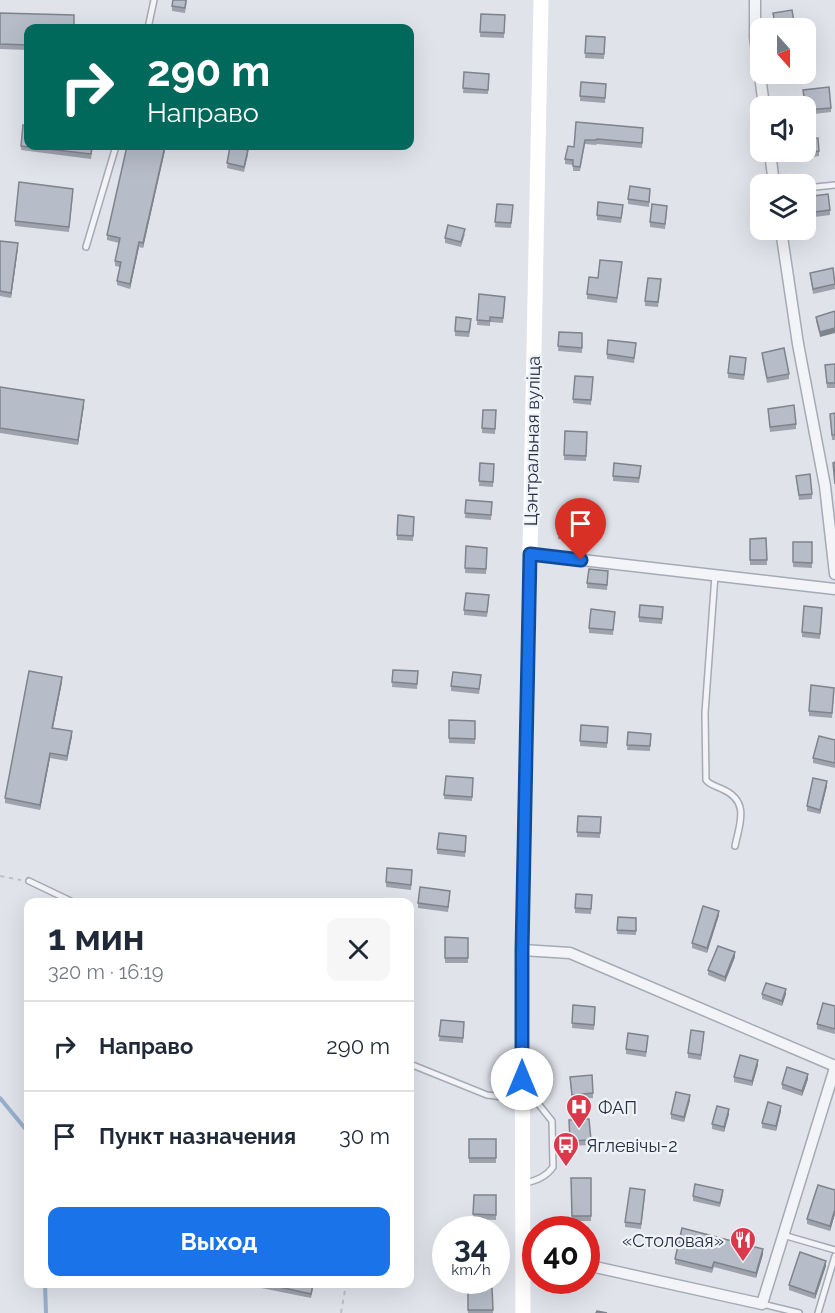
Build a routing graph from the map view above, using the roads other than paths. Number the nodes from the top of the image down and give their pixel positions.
1 (154, 0) edge
2 (541, 0) edge
3 (755, 0) edge
4 (149, 24) edge
5 (763, 96) edge
6 (115, 150) edge
7 (835, 186) edge
8 (816, 187) edge
9 (782, 240) edge
10 (87, 247) dead end
11 (530, 554) junction
12 (835, 574) edge
13 (715, 575) junction
14 (835, 589) edge
15 (735, 846) dead end
16 (28, 882) road end
17 (64, 898) edge
18 (522, 950) junction
19 (414, 1066) edge
20 (835, 1067) edge
21 (522, 1100) junction
22 (522, 1184) junction
23 (525, 1216) edge
24 (783, 1235) junction
25 (835, 1250) edge
26 (835, 1256) edge
27 (600, 1268) edge
28 (525, 1294) edge
29 (761, 1308) edge
30 (523, 1313) edge
31 (799, 1313) edge
32 (818, 1313) edge

1 - 4 lane
2 - 11 street, Цэнтральная вуліца
3 - 5 street
6 - 10 lane
7 - 8 lane
9 - 12 street
11 - 13 street
11 - 18 street, Цэнтральная вуліца
13 - 14 street
13 - 15 lane
16 - 17 lane
18 - 20 street
18 - 21 street, Цэнтральная вуліца
19 - 21 lane
20 - 24 street
21 - 22 street, Цэнтральная вуліца
21 - 22 lane
22 - 23 street, Цэнтральная вуліца
24 - 25 lane
24 - 29 street
26 - 32 lane
27 - 29 street
28 - 30 street, Цэнтральная вуліца
29 - 31 lane

